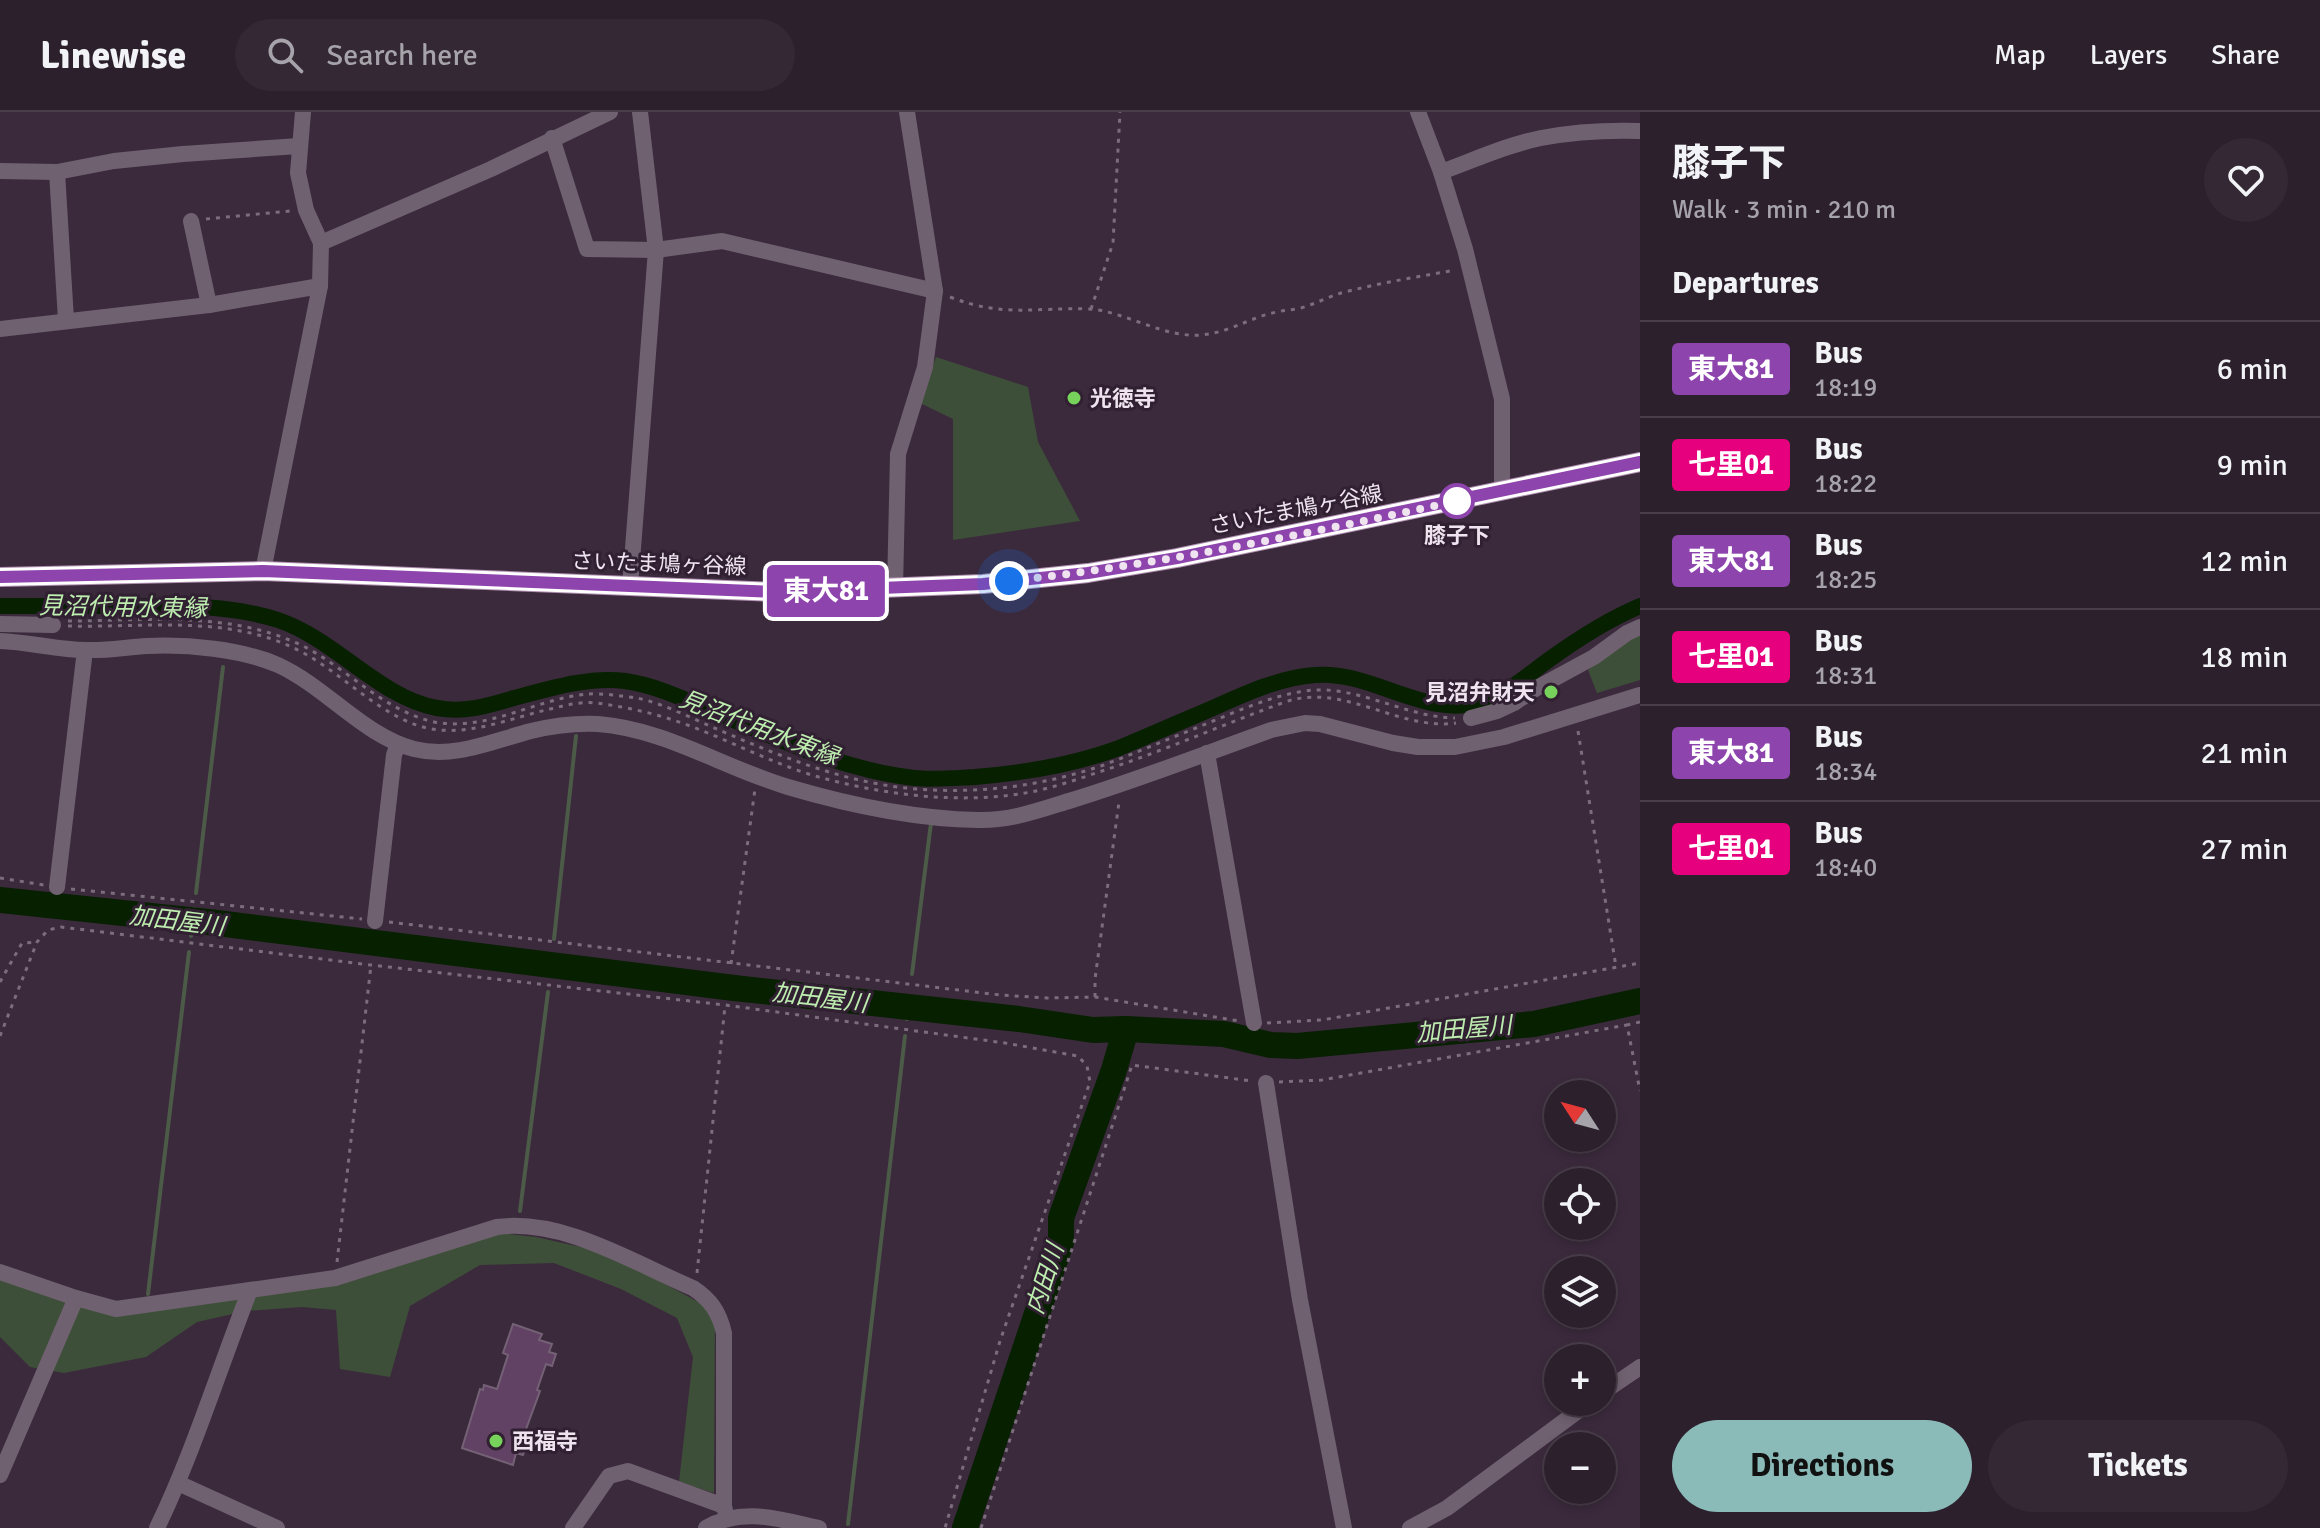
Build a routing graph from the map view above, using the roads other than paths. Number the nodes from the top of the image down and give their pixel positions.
1 (303, 112) edge
2 (610, 112) edge
3 (640, 112) edge
4 (907, 112) edge
5 (1418, 112) edge
6 (1640, 131) edge
7 (552, 138) junction
8 (299, 146) junction
9 (0, 171) edge
10 (57, 172) junction
11 (1441, 172) junction
12 (191, 221) road end
13 (321, 243) junction
14 (656, 250) junction
15 (320, 286) junction
16 (935, 291) junction
17 (209, 305) junction
18 (66, 320) junction
19 (0, 329) edge
20 (1640, 462) edge
21 (1502, 492) junction
22 (263, 571) junction
23 (0, 577) edge
24 (630, 587) junction
25 (895, 589) junction
26 (0, 624) edge
27 (53, 625) road end
28 (1640, 627) edge
29 (0, 641) edge
30 (85, 650) junction
31 (1640, 695) edge
32 (1471, 718) road end
33 (398, 744) junction
34 (1207, 753) junction
35 (57, 887) dead end
36 (375, 921) dead end
37 (1254, 1023) road end
38 (1266, 1083) road end
39 (0, 1272) edge
40 (250, 1290) junction
41 (76, 1298) junction
42 (1640, 1367) edge
43 (1616, 1383) edge
44 (1571, 1416) edge
45 (0, 1475) edge
46 (178, 1483) junction
47 (726, 1512) junction
48 (157, 1528) edge
49 (277, 1528) edge
50 (573, 1528) edge
51 (706, 1528) edge
52 (819, 1528) edge
53 (1344, 1528) edge
54 (1410, 1528) edge

1 - 8 street
2 - 7 street
3 - 14 street
4 - 16 street
5 - 11 street
6 - 11 street
7 - 13 street
7 - 14 street
8 - 10 street
8 - 13 street
9 - 10 street
10 - 18 street
11 - 21 street
12 - 17 street
13 - 15 street
14 - 16 street
14 - 24 street
15 - 17 street
15 - 22 street
16 - 25 street
17 - 18 street
18 - 19 street
20 - 21 main road, さいたま鳩ヶ谷線
21 - 25 main road, さいたま鳩ヶ谷線
22 - 23 main road, さいたま鳩ヶ谷線
22 - 24 main road, さいたま鳩ヶ谷線
24 - 25 main road, さいたま鳩ヶ谷線
26 - 27 street
28 - 32 street
29 - 30 street
30 - 33 street
30 - 35 street
31 - 34 street
33 - 34 street
33 - 36 street
34 - 37 street
38 - 53 street
39 - 41 street
40 - 41 street
40 - 46 street
40 - 47 street
41 - 45 street
42 - 43 street
44 - 54 street
46 - 48 street
46 - 49 street
47 - 50 street
47 - 51 street
47 - 52 street

